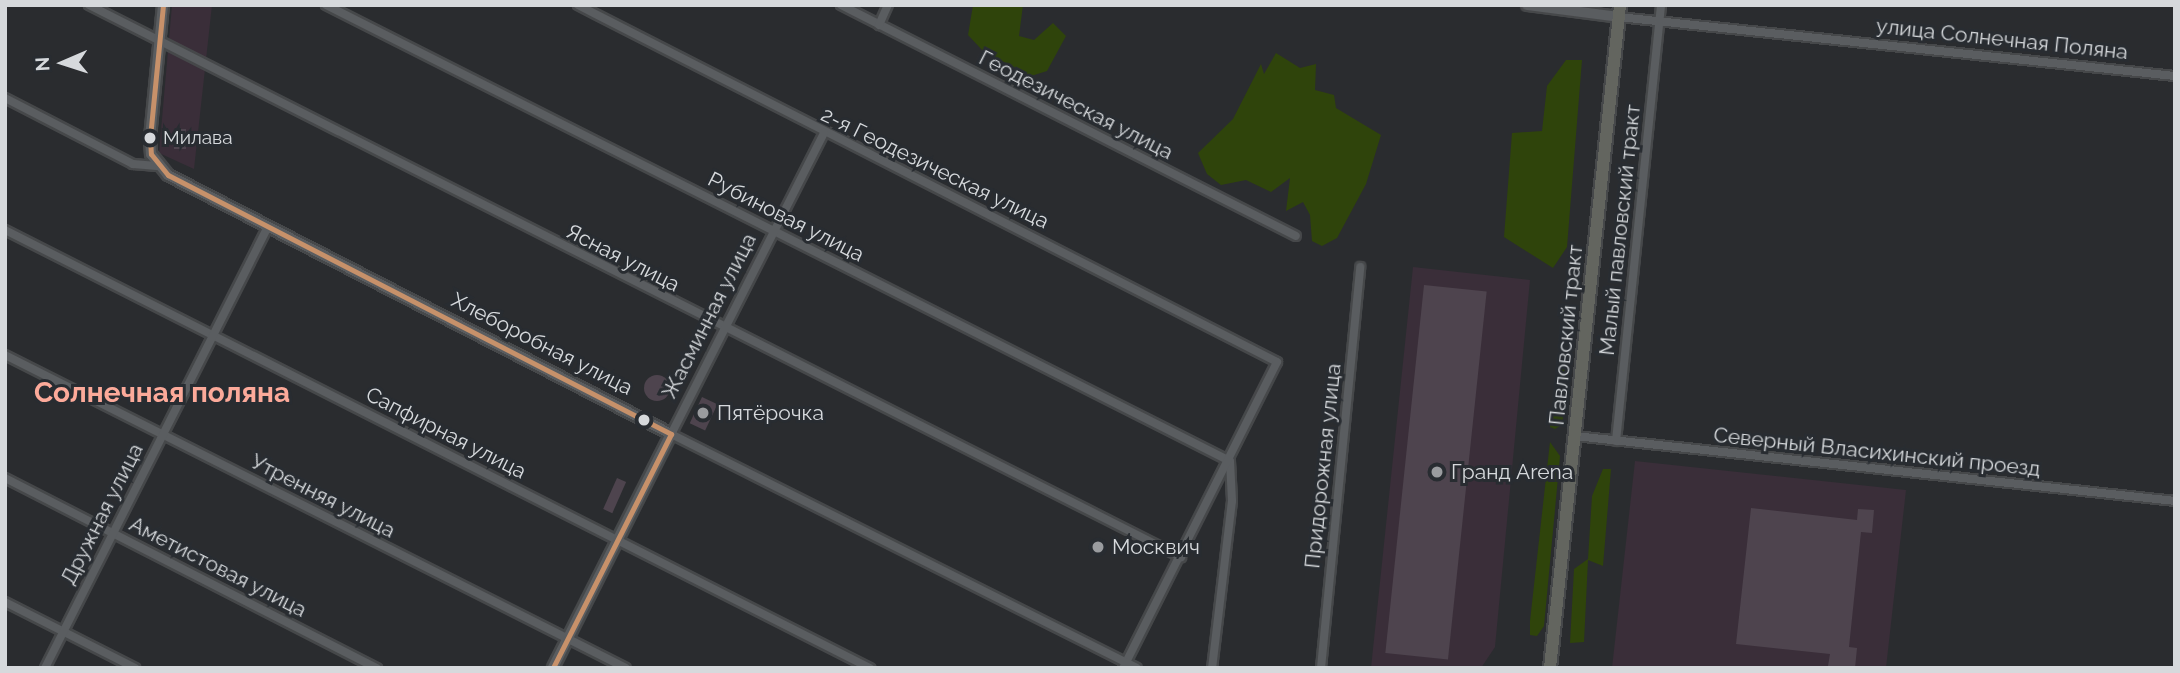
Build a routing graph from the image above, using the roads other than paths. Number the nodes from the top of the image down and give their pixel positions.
1 (89, 5) edge
2 (163, 5) edge
3 (326, 5) edge
4 (578, 5) edge
5 (841, 5) edge
6 (888, 5) edge
7 (1527, 5) edge
8 (1661, 5) edge
9 (1620, 11) edge
10 (1659, 22) junction
11 (879, 24) junction
12 (159, 41) junction
13 (2175, 76) edge
14 (5, 98) edge
15 (824, 133) junction
16 (157, 166) junction
17 (268, 226) junction
18 (5, 229) edge
19 (774, 231) junction
20 (1296, 236) dead end
21 (1360, 267) dead end
22 (723, 328) junction
23 (213, 335) junction
24 (5, 355) edge
25 (162, 434) junction
26 (671, 434) junction
27 (1575, 436) junction
28 (1616, 441) junction
29 (1230, 461) junction
30 (5, 478) edge
31 (2175, 501) edge
32 (112, 533) junction
33 (618, 539) junction
34 (1181, 557) junction
35 (5, 603) edge
36 (63, 631) junction
37 (568, 639) junction
38 (1125, 665) edge
39 (45, 668) edge
40 (135, 668) edge
41 (377, 668) edge
42 (553, 668) edge
43 (626, 668) edge
44 (870, 668) edge
45 (1137, 668) edge
46 (1212, 668) edge
47 (1321, 668) edge
48 (1550, 668) edge

1 - 12 street, Ясная улица
2 - 12 street
3 - 19 street, Рубиновая улица
4 - 15 street, 2-я Геодезическая улица
5 - 11 street, Геодезическая улица
6 - 11 street
7 - 9 street
8 - 10 street
9 - 10 street, улица Солнечная Поляна
9 - 27 main road, Павловский тракт
10 - 13 street, улица Солнечная Поляна
10 - 28 street, Малый павловский тракт
11 - 20 street, Геодезическая улица
12 - 16 street
12 - 22 street, Ясная улица
14 - 16 street, Хлеборобная улица
15 - 19 street, Жасминная улица
15 - 29 street, 2-я Геодезическая улица
16 - 17 street, Хлеборобная улица
17 - 23 street, Дружная улица
17 - 26 street, Хлеборобная улица
18 - 23 street, Сапфирная улица
19 - 22 street, Жасминная улица
19 - 29 street, Рубиновая улица
21 - 47 street, Придорожная улица
22 - 26 street, Жасминная улица
22 - 34 street, Ясная улица
23 - 25 street, Дружная улица
23 - 33 street, Сапфирная улица
24 - 25 street, Утренняя улица
25 - 32 street, Дружная улица
25 - 37 street, Утренняя улица
26 - 33 street, Жасминная улица
26 - 38 street, Хлеборобная улица
27 - 28 street, Северный Власихинский проезд
27 - 48 main road, Павловский тракт
28 - 31 street, Северный Власихинский проезд
29 - 34 street
29 - 46 street
30 - 32 street, Аметистовая улица
32 - 36 street, Дружная улица
32 - 41 street, Аметистовая улица
33 - 37 street, Жасминная улица
33 - 44 street, Сапфирная улица
34 - 38 street
35 - 36 street
36 - 39 street, Дружная улица
36 - 40 street
37 - 42 street, Жасминная улица
37 - 43 street, Утренняя улица
38 - 45 street, Хлеборобная улица

